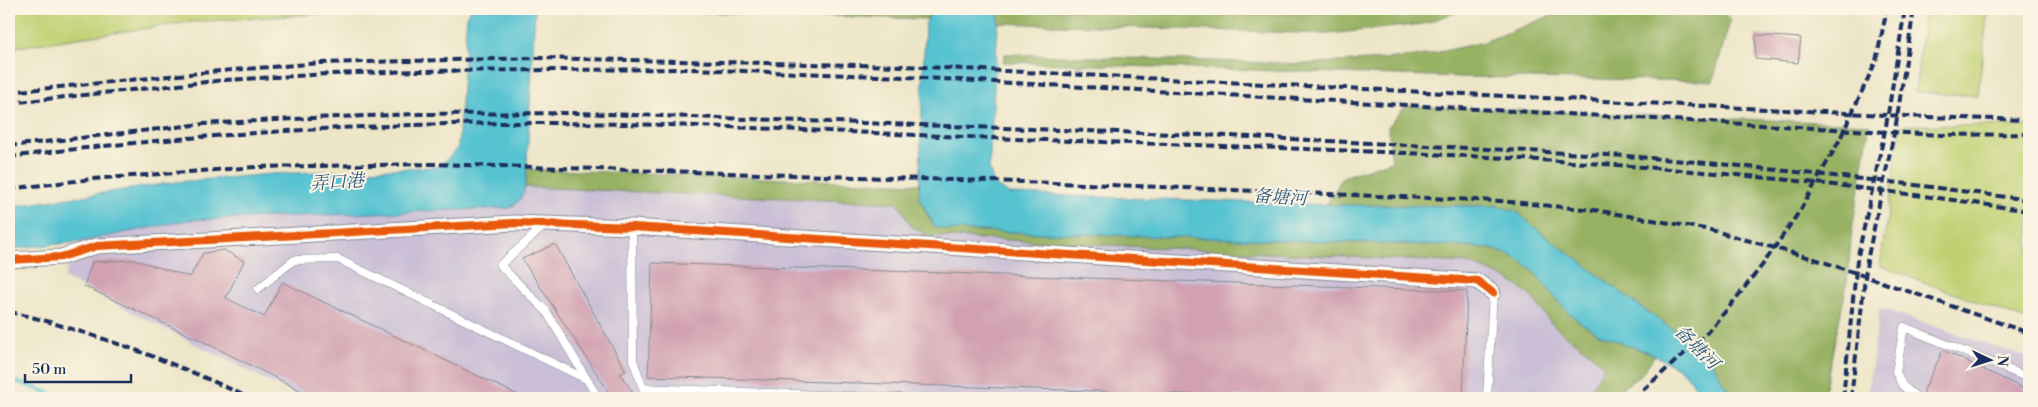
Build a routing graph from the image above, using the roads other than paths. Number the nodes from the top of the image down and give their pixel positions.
1 (546, 224) junction
2 (632, 228) junction
3 (9, 260) edge
4 (258, 289) dead end
5 (1493, 293) joint
6 (2029, 378) edge
7 (586, 379) junction
8 (829, 397) edge
9 (598, 398) edge
10 (901, 398) edge
11 (1487, 398) edge
12 (1917, 398) edge

1 - 2 street
1 - 3 street
1 - 7 lane
2 - 5 street
2 - 8 lane
4 - 7 lane
5 - 11 lane
6 - 12 lane
7 - 9 lane
8 - 10 lane

